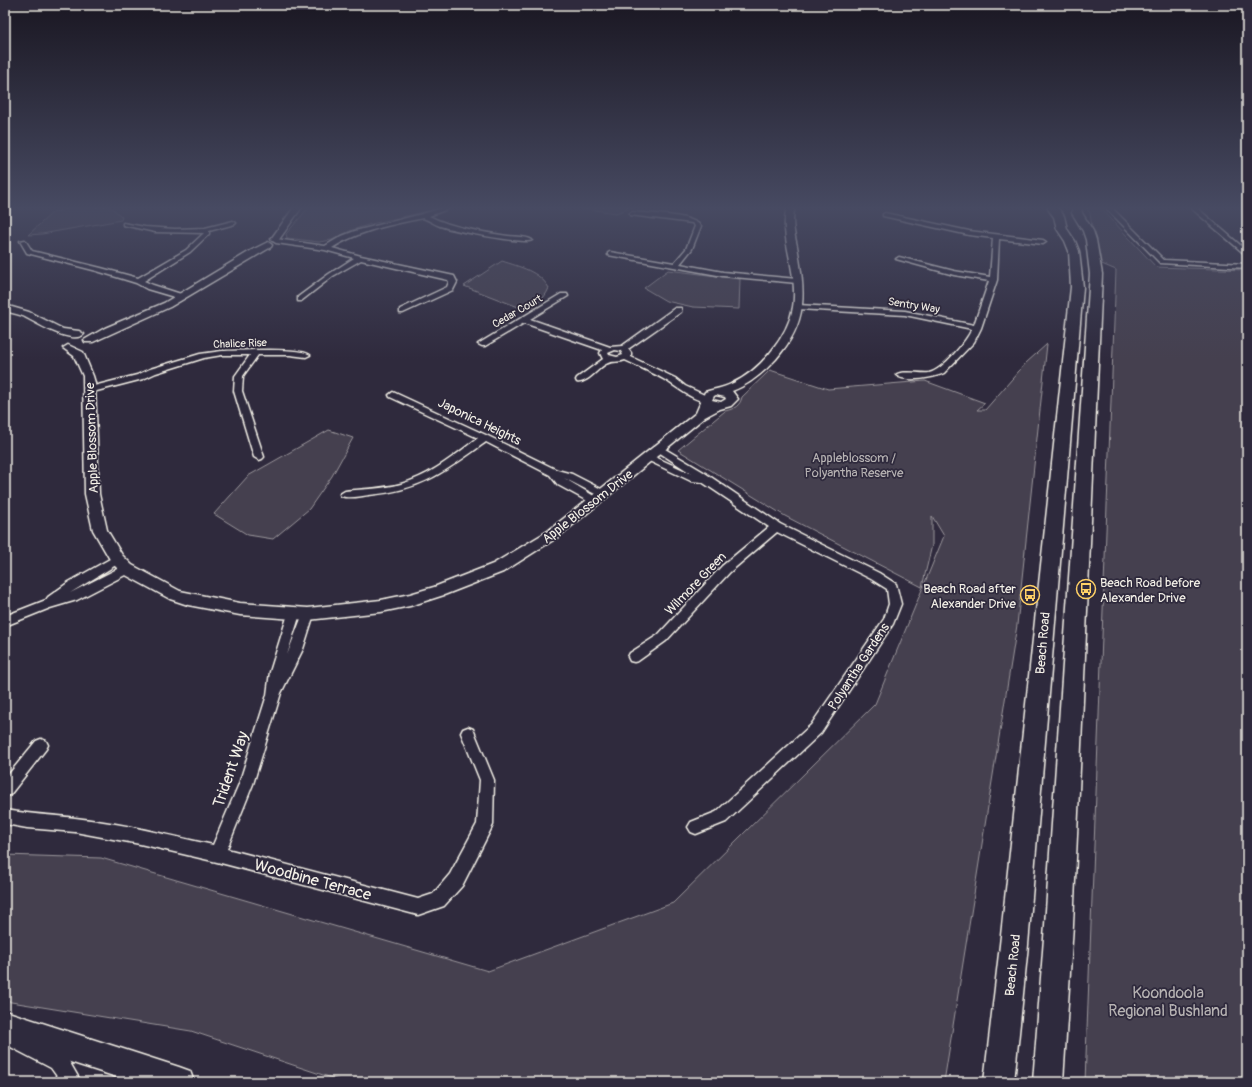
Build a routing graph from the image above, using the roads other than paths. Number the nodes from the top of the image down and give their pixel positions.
1 (51, 258) edge
2 (177, 258) edge
3 (244, 258) edge
4 (360, 258) joint
5 (630, 258) edge
6 (682, 258) edge
7 (794, 258) edge
8 (994, 258) edge
9 (1075, 258) edge
10 (1094, 258) edge
11 (1158, 258) edge
12 (899, 259) dead end
13 (675, 266) junction
14 (1247, 266) edge
15 (797, 278) junction
16 (992, 280) junction
17 (139, 281) junction
18 (147, 285) junction
19 (189, 292) junction
20 (564, 296) dead end
21 (180, 297) junction
22 (301, 299) dead end
23 (798, 304) junction
24 (5, 308) edge
25 (678, 310) dead end
26 (403, 311) dead end
27 (524, 320) junction
28 (977, 328) junction
29 (74, 341) junction
30 (482, 344) dead end
31 (608, 349) junction
32 (625, 353) junction
33 (255, 354) junction
34 (306, 355) dead end
35 (610, 359) junction
36 (900, 375) dead end
37 (580, 380) dead end
38 (89, 387) junction
39 (393, 395) dead end
40 (716, 398) junction
41 (485, 438) junction
42 (655, 453) junction
43 (259, 457) dead end
44 (345, 494) dead end
45 (599, 497) junction
46 (776, 527) junction
47 (117, 559) junction
48 (127, 570) junction
49 (47, 604) junction
50 (294, 614) junction
51 (308, 614) junction
52 (5, 621) edge
53 (634, 657) dead end
54 (274, 695) junction
55 (468, 733) dead end
56 (41, 745) dead end
57 (5, 790) edge
58 (5, 817) edge
59 (696, 827) dead end
60 (217, 854) junction
61 (5, 1026) edge
62 (5, 1034) edge
63 (1049, 1080) edge
64 (72, 1082) edge
65 (179, 1082) edge
66 (998, 1082) edge

1 - 17 street
2 - 17 street
3 - 19 street
4 - 22 street
4 - 26 street
5 - 13 street
6 - 13 street
7 - 15 street
8 - 16 street
9 - 66 main road, Beach Road
10 - 63 main road
11 - 14 street
12 - 16 street
13 - 15 street
15 - 23 street
16 - 28 street
17 - 18 street
18 - 19 street
18 - 21 street
19 - 21 street
20 - 27 street, Cedar Court
21 - 29 street
23 - 28 street, Sentry Way
23 - 40 street
24 - 29 street
25 - 32 street
27 - 30 street, Cedar Court
27 - 31 street
28 - 36 street
29 - 38 street, Apple Blossom Drive
31 - 32 street
31 - 35 street
32 - 35 street
32 - 40 street
33 - 34 street, Chalice Rise
33 - 38 street, Chalice Rise
33 - 43 street
35 - 37 street
38 - 47 street, Apple Blossom Drive
39 - 41 street, Japonica Heights
40 - 42 street, Apple Blossom Drive
41 - 44 street
41 - 45 street, Japonica Heights
42 - 45 street, Apple Blossom Drive
42 - 46 street, Polyantha Gardens
45 - 51 street, Apple Blossom Drive
46 - 53 street, Wilmore Green
46 - 59 street, Polyantha Gardens
47 - 48 street, Apple Blossom Drive
47 - 49 street
48 - 49 street
48 - 50 street, Apple Blossom Drive
49 - 52 street
50 - 51 street, Apple Blossom Drive
50 - 54 street, Trident Way
51 - 54 street, Trident Way
54 - 60 street, Trident Way
55 - 60 street, Woodbine Terrace
56 - 57 street
58 - 60 street, Woodbine Terrace
61 - 65 main road
62 - 64 street

